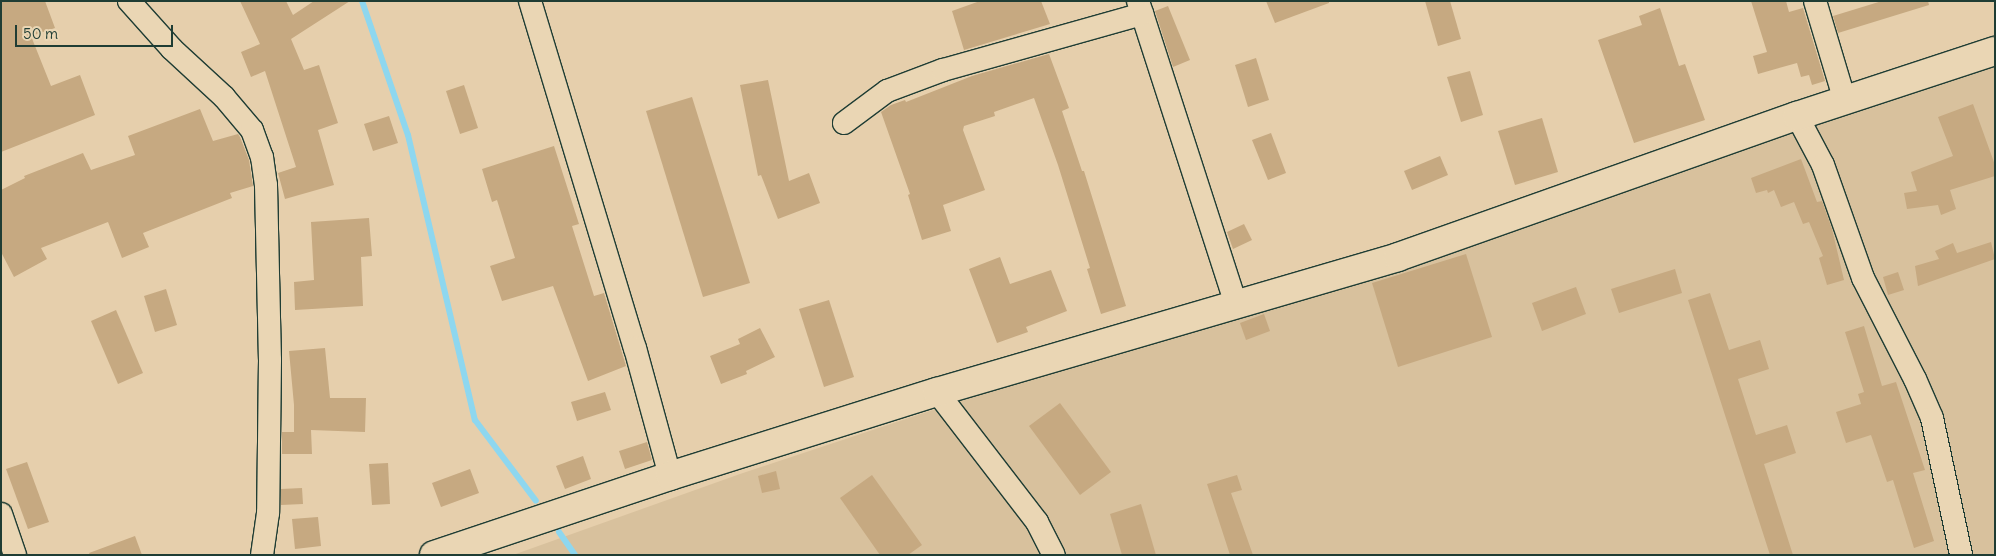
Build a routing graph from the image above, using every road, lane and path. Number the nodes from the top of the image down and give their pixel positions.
1 (129, 1) edge
2 (530, 1) edge
3 (1815, 1) edge
4 (1140, 7) edge
5 (1995, 51) edge
6 (1844, 101) junction
7 (1798, 116) junction
8 (844, 122) dead end
9 (1236, 304) junction
10 (937, 392) junction
11 (670, 476) junction
12 (1, 514) edge
13 (15, 555) edge
14 (262, 555) edge
15 (434, 555) edge
16 (1054, 555) edge
17 (1961, 555) edge

1 - 14 street
2 - 11 street
3 - 6 street
4 - 8 street
4 - 9 street
5 - 6 street
6 - 7 street
7 - 9 street
7 - 17 street
9 - 10 street
10 - 11 street
10 - 16 street
11 - 15 street
12 - 13 street

